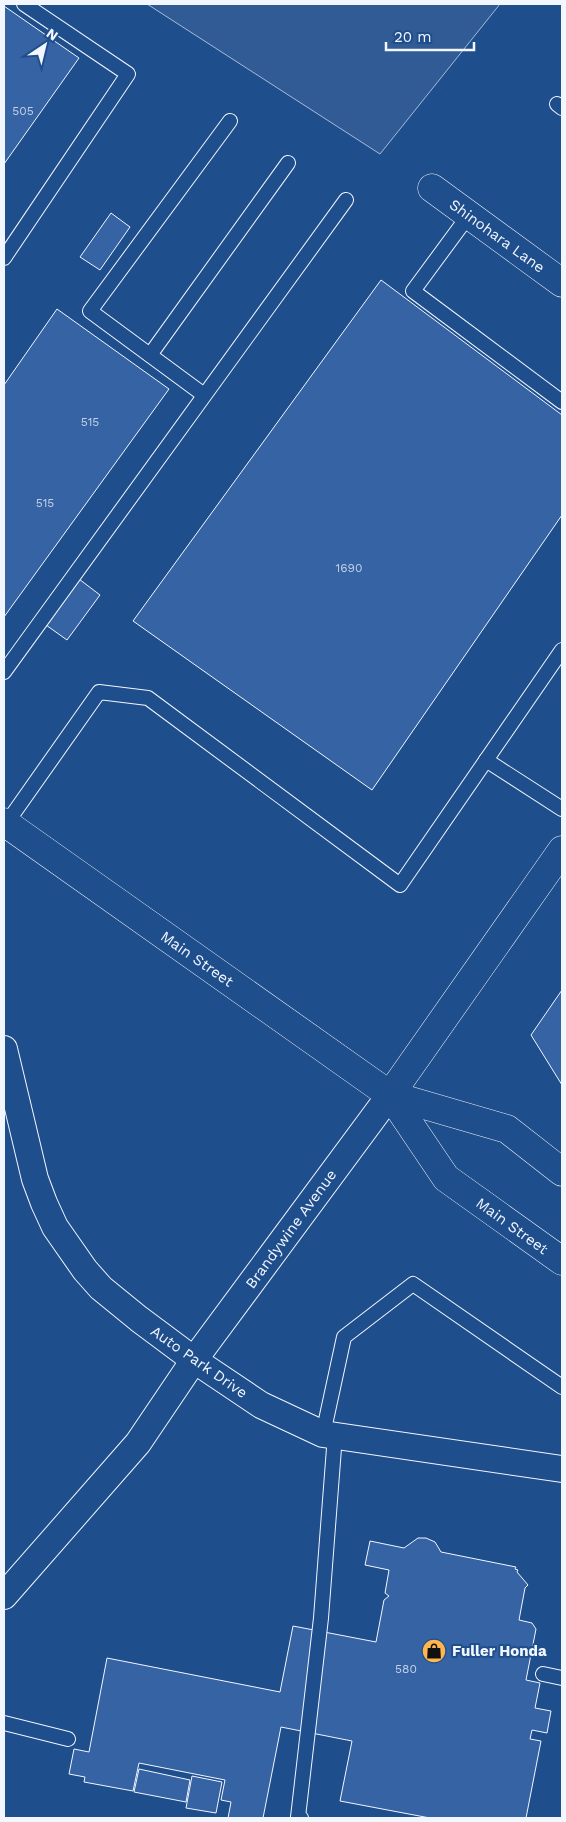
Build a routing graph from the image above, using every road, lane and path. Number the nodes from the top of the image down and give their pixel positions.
1 (24, 4) edge
2 (230, 121) dead end
3 (288, 162) dead end
4 (432, 188) dead end
5 (346, 200) dead end
6 (469, 215) junction
7 (4, 258) edge
8 (562, 283) edge
9 (150, 355) junction
10 (204, 395) junction
11 (562, 402) edge
12 (562, 650) edge
13 (4, 672) edge
14 (486, 760) junction
15 (562, 809) edge
16 (5, 823) edge
17 (562, 850) edge
18 (4, 1049) edge
19 (390, 1096) junction
20 (562, 1172) edge
21 (562, 1261) edge
22 (194, 1360) junction
23 (562, 1387) edge
24 (329, 1434) junction
25 (562, 1469) edge
26 (4, 1596) edge
27 (543, 1674) dead end
28 (562, 1678) edge
29 (4, 1723) edge
30 (68, 1739) dead end
31 (299, 1818) edge

1 - 7 lane
2 - 9 lane
3 - 9 lane
4 - 6 main road, Shinohara Lane
5 - 10 lane
6 - 8 main road, Shinohara Lane
6 - 11 lane
9 - 10 lane
10 - 13 lane
12 - 14 lane
14 - 15 lane
14 - 16 lane
16 - 19 main road, Main Street
17 - 19 main road, Brandywine Avenue
18 - 22 street, Auto Park Drive
19 - 20 main road, Main Street
19 - 21 main road, Main Street
19 - 22 street, Brandywine Avenue
22 - 24 street, Auto Park Drive
22 - 26 street, Brandywine Avenue
23 - 24 lane
24 - 25 street, Auto Park Drive
24 - 31 lane
27 - 28 lane
29 - 30 lane

